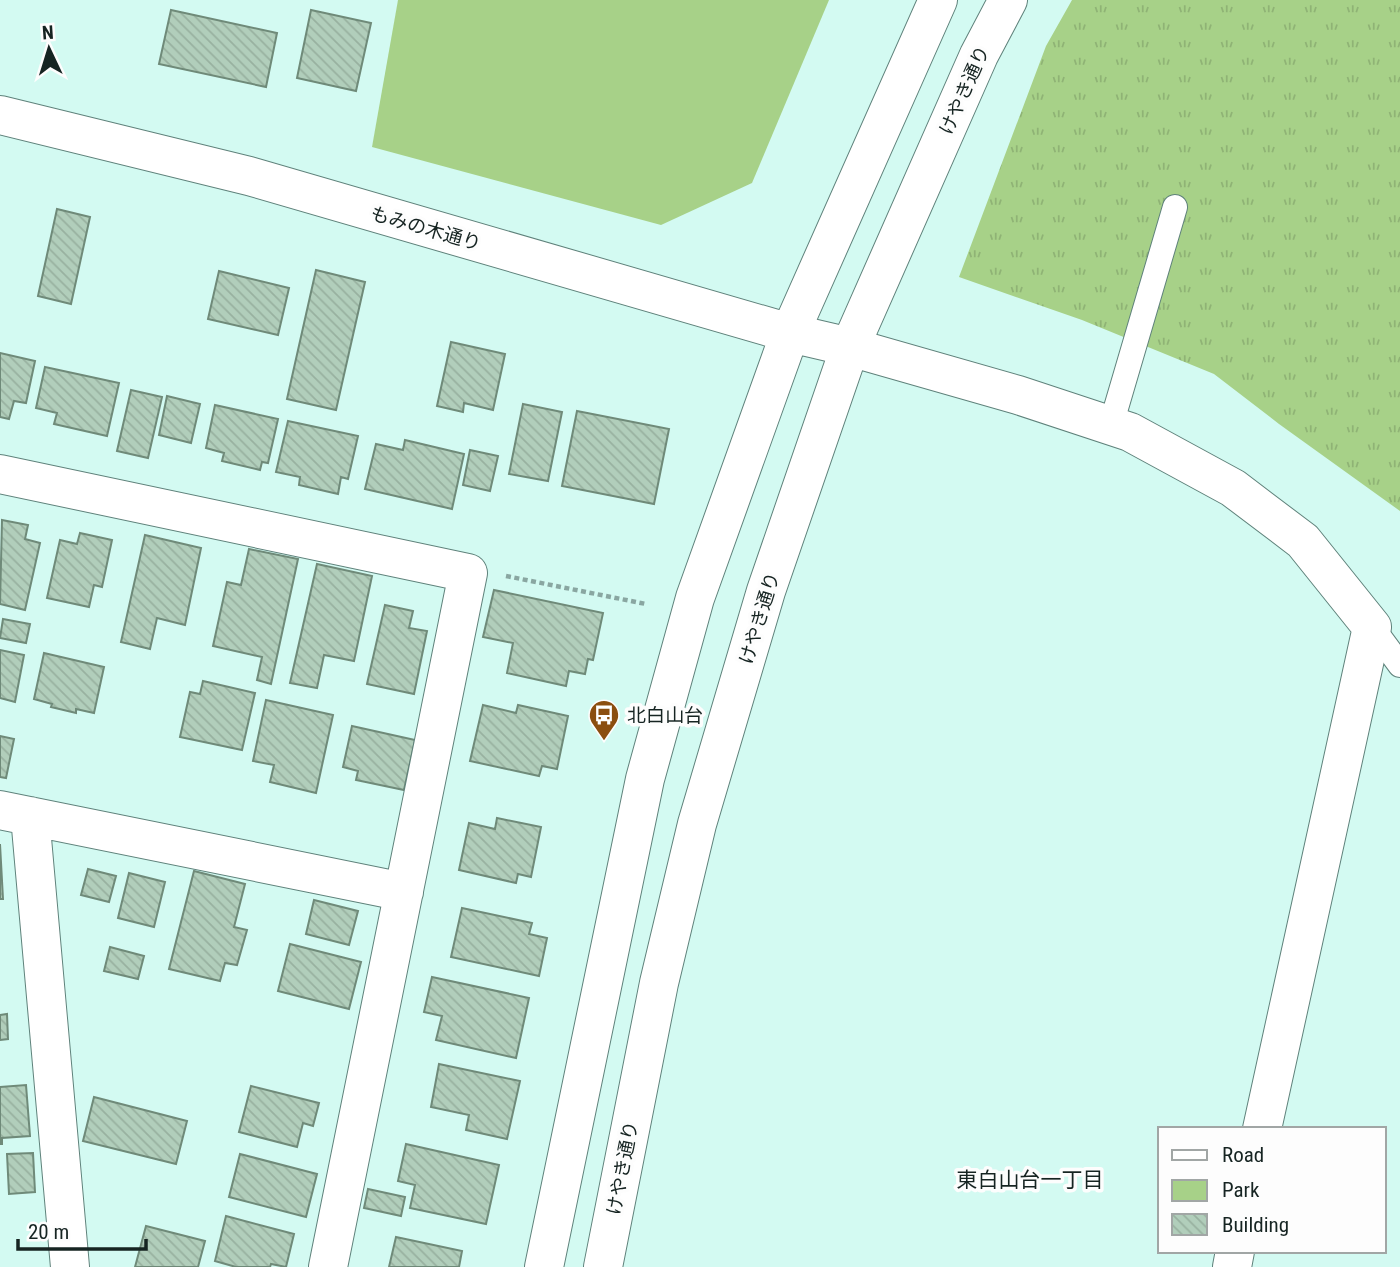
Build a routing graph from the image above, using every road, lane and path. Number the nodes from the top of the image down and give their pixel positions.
1 (938, 0) edge
2 (1008, 0) edge
3 (0, 115) edge
4 (1175, 207) dead end
5 (790, 333) junction
6 (850, 346) junction
7 (1111, 425) junction
8 (0, 474) edge
9 (468, 573) junction
10 (646, 604) dead end
11 (1372, 627) junction
12 (1400, 665) edge
13 (15, 813) edge
14 (404, 892) junction
15 (1262, 1127) edge
16 (70, 1267) edge
17 (328, 1267) edge
18 (544, 1267) edge
19 (603, 1267) edge

1 - 5 street
2 - 6 street, けやき通り
3 - 5 street, もみの木通り
4 - 7 lane
5 - 6 street, もみの木通り
5 - 18 street
6 - 7 street, もみの木通り
6 - 19 street, けやき通り
7 - 11 street, もみの木通り
8 - 9 street
9 - 10 path
9 - 14 street
11 - 12 lane
11 - 15 street
13 - 14 street
13 - 16 street
14 - 17 street

